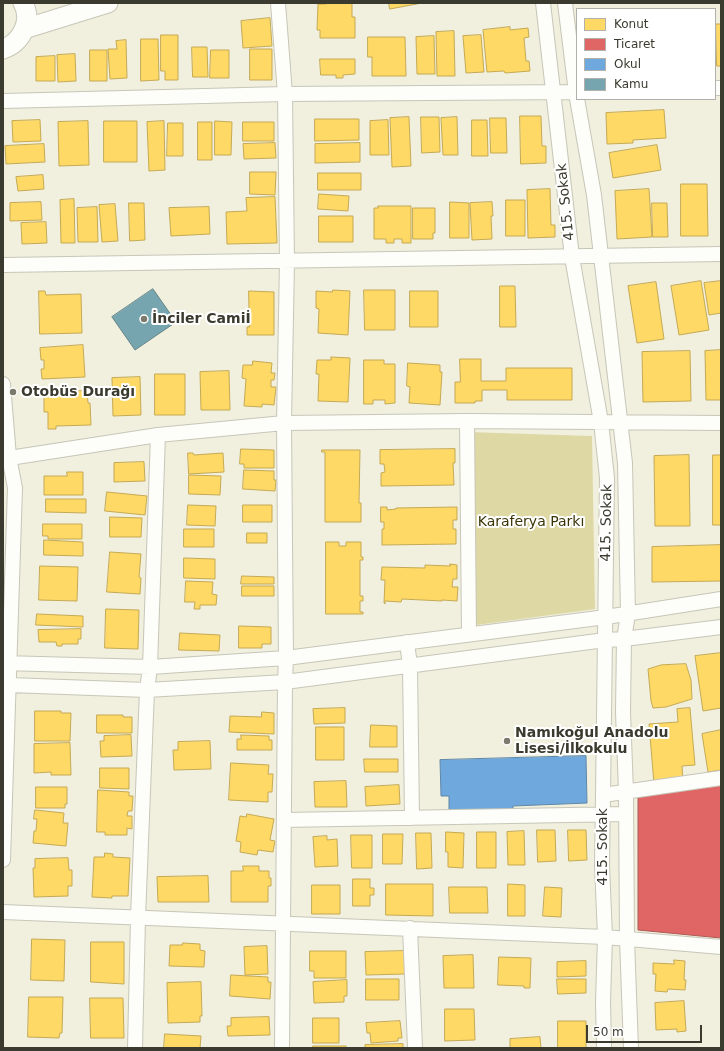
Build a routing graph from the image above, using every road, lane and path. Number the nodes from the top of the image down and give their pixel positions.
1 (23, 3) edge
2 (108, 3) edge
3 (278, 3) edge
4 (543, 3) edge
5 (565, 3) edge
6 (24, 29) junction
7 (3, 49) edge
8 (554, 92) junction
9 (576, 92) edge
10 (285, 94) junction
11 (577, 100) edge
12 (3, 101) edge
13 (721, 254) edge
14 (572, 257) junction
15 (600, 257) junction
16 (287, 262) junction
17 (3, 265) edge
18 (3, 384) edge
19 (467, 421) junction
20 (601, 422) junction
21 (621, 422) junction
22 (284, 423) junction
23 (721, 423) edge
24 (158, 435) junction
25 (5, 462) edge
26 (721, 600) edge
27 (628, 614) junction
28 (606, 617) junction
29 (721, 627) edge
30 (469, 634) junction
31 (624, 639) junction
32 (605, 640) junction
33 (407, 642) junction
34 (286, 658) junction
35 (6, 663) edge
36 (410, 666) junction
37 (150, 668) junction
38 (285, 682) junction
39 (6, 684) edge
40 (147, 690) junction
41 (721, 778) edge
42 (626, 792) junction
43 (603, 795) junction
44 (626, 814) junction
45 (603, 815) junction
46 (412, 818) junction
47 (284, 820) junction
48 (3, 860) edge
49 (3, 912) edge
50 (138, 918) junction
51 (283, 923) junction
52 (410, 928) junction
53 (605, 937) junction
54 (627, 940) junction
55 (721, 947) edge
56 (135, 1048) edge
57 (282, 1048) edge
58 (415, 1048) edge
59 (604, 1048) edge
60 (631, 1048) edge

1 - 6 street
2 - 6 street
3 - 10 street
4 - 8 street, 415. Sokak
5 - 9 street, 415. Sokak
6 - 7 street
8 - 9 street
8 - 10 street
8 - 14 street, 415. Sokak
10 - 12 street
10 - 16 street
11 - 15 street, 415. Sokak
13 - 15 street
14 - 15 street
14 - 16 street
14 - 20 street, 415. Sokak
15 - 21 street, 415. Sokak
16 - 17 street
16 - 22 street
18 - 25 street
19 - 20 street
19 - 22 street
19 - 30 street
20 - 21 street
20 - 28 street, 415. Sokak
21 - 23 street
21 - 27 street, 415. Sokak
22 - 24 street
22 - 34 street
24 - 25 street
24 - 37 street
25 - 35 street
26 - 27 street
27 - 28 street
27 - 31 street, 415. Sokak
28 - 30 street
28 - 32 street, 415. Sokak
29 - 31 street
30 - 33 street
31 - 32 street
31 - 42 street, 415. Sokak
32 - 36 street
32 - 43 street, 415. Sokak
33 - 34 street
33 - 36 street
34 - 37 street
34 - 38 street
35 - 37 street
35 - 39 street
36 - 38 street
36 - 46 street
37 - 40 street
38 - 40 street
38 - 47 street
39 - 40 street
39 - 48 street
40 - 50 street
41 - 42 street
42 - 43 street
42 - 44 street, 415. Sokak
43 - 45 street, 415. Sokak
44 - 45 street
44 - 54 street, 415. Sokak
45 - 46 street
45 - 53 street, 415. Sokak
46 - 47 street
47 - 51 street
49 - 50 street
50 - 51 street
50 - 56 street
51 - 52 street
51 - 57 street
52 - 53 street
52 - 58 street
53 - 54 street
53 - 59 street, 415. Sokak
54 - 55 street
54 - 60 street, 415. Sokak

